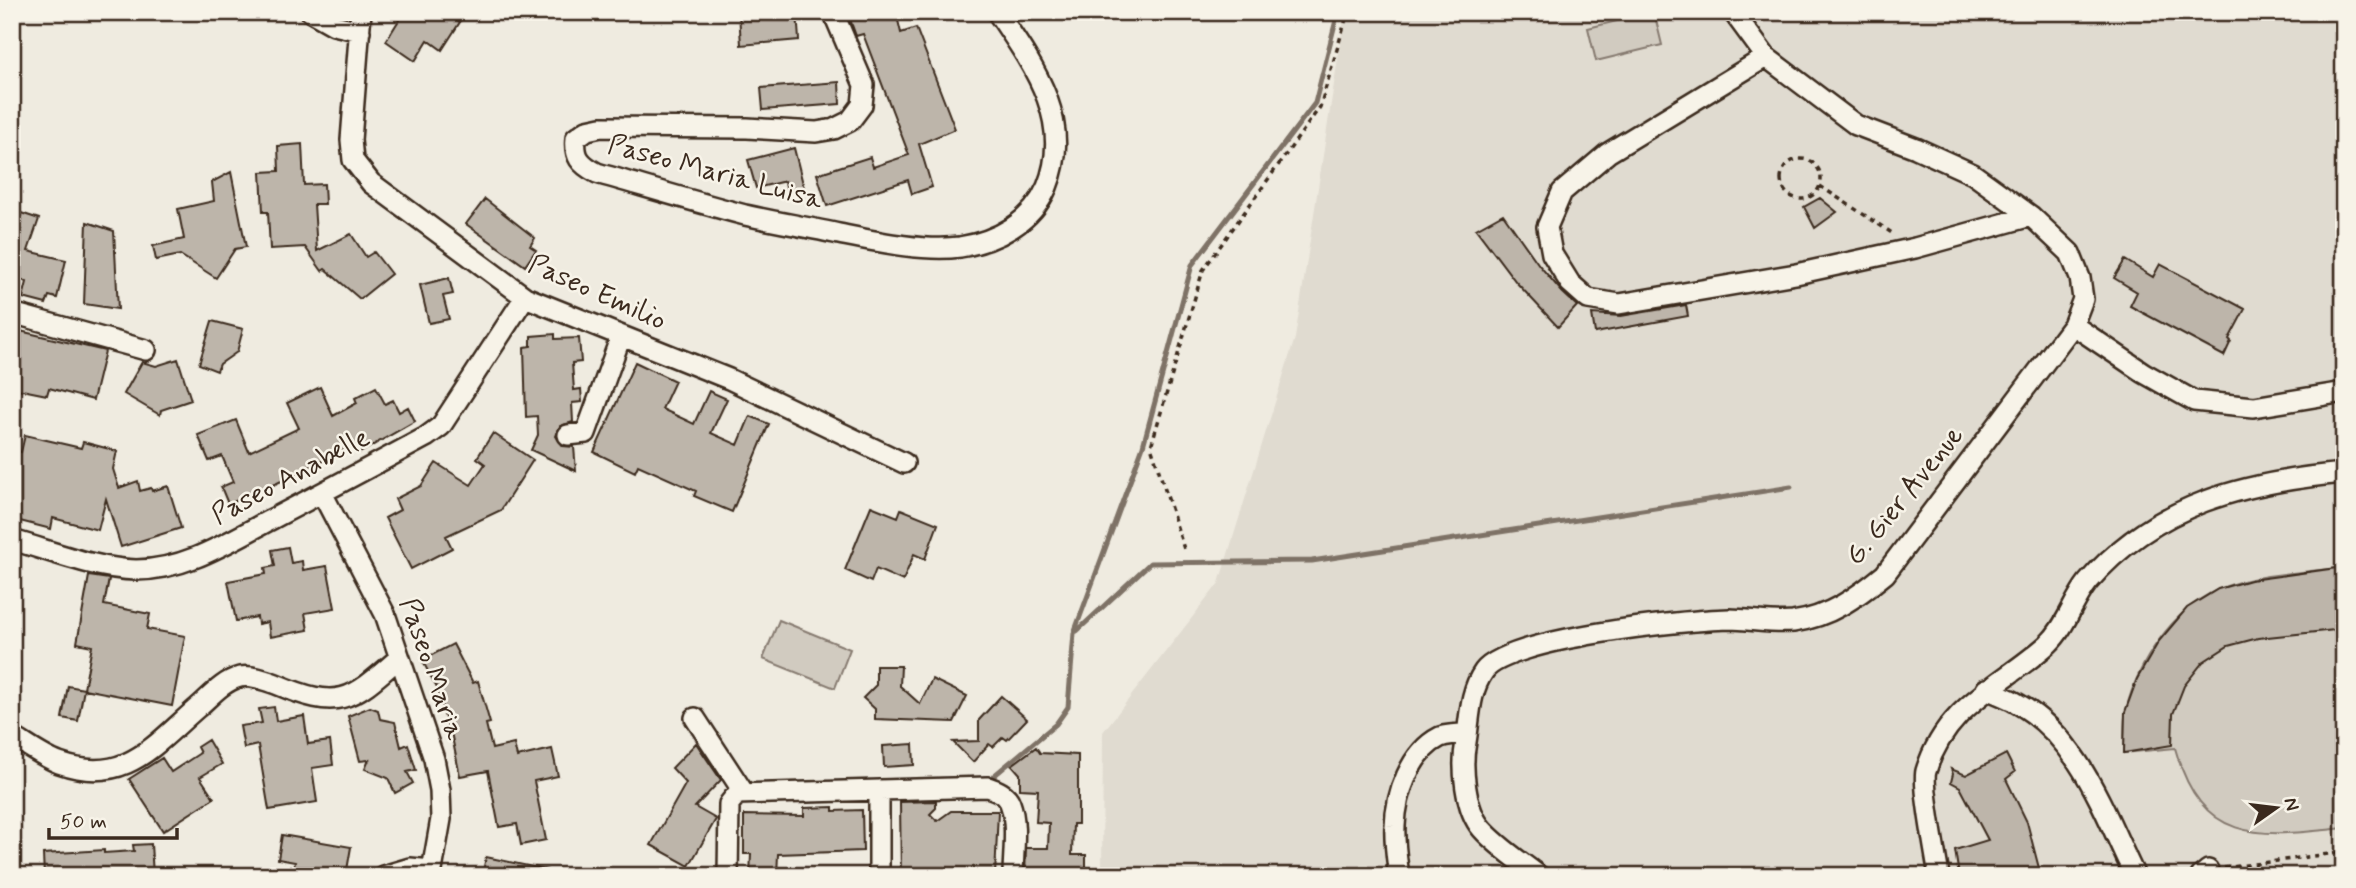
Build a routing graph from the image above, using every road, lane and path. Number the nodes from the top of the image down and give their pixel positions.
1 (311, 12) edge
2 (833, 12) edge
3 (997, 12) edge
4 (1348, 12) edge
5 (1733, 12) edge
6 (360, 22) edge
7 (1766, 57) junction
8 (1820, 186) junction
9 (2031, 216) junction
10 (1915, 248) junction
11 (525, 297) junction
12 (12, 313) edge
13 (2073, 325) junction
14 (621, 336) junction
15 (146, 350) dead end
16 (2344, 392) edge
17 (568, 435) dead end
18 (904, 463) dead end
19 (2344, 473) edge
20 (322, 493) junction
21 (12, 540) edge
22 (1184, 549) dead end
23 (399, 658) junction
24 (1986, 689) junction
25 (695, 718) dead end
26 (1467, 734) junction
27 (12, 736) edge
28 (879, 790) junction
29 (744, 793) junction
30 (2344, 852) edge
31 (724, 871) edge
32 (431, 873) edge
33 (2205, 873) edge
34 (383, 876) edge
35 (879, 876) edge
36 (1013, 876) edge
37 (1399, 876) edge
38 (1539, 876) edge
39 (1939, 876) edge
40 (2135, 876) edge

1 - 6 street
2 - 3 street, Paseo Maria Luisa
4 - 22 path
5 - 7 street, G. Gier Avenue
6 - 11 street, Paseo Emilio
7 - 9 street, G. Gier Avenue
7 - 10 street
8 - 8 path
8 - 10 path
9 - 10 street
9 - 13 street, G. Gier Avenue
11 - 14 street, Paseo Emilio
11 - 20 street, Paseo Anabelle
12 - 15 street
13 - 16 street
13 - 26 street, G. Gier Avenue
14 - 17 street
14 - 18 street, Paseo Emilio
19 - 24 street
20 - 21 street, Paseo Anabelle
20 - 23 street, Paseo Maria
23 - 27 street
23 - 32 street, Paseo Maria
24 - 39 street
24 - 40 street
25 - 29 street
26 - 37 street
26 - 38 street, G. Gier Avenue
28 - 29 street
28 - 35 street
28 - 36 street
29 - 31 street
30 - 33 path
32 - 34 street

